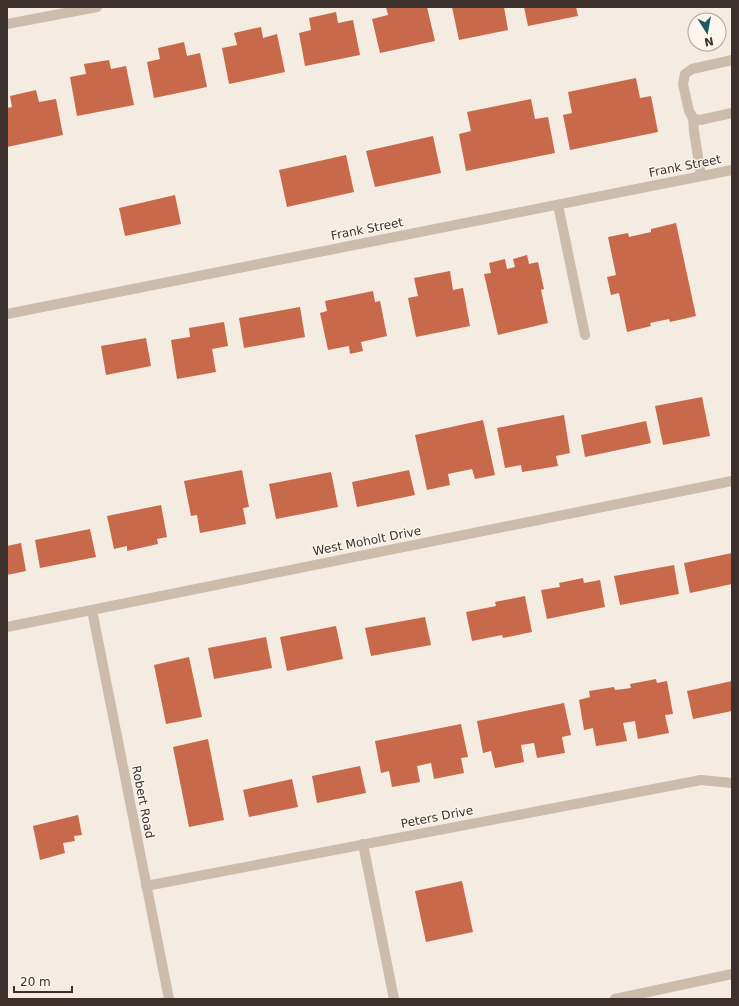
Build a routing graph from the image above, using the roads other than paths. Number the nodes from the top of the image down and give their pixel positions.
1 (97, 7) edge
2 (7, 24) edge
3 (732, 60) edge
4 (732, 113) edge
5 (693, 118) junction
6 (732, 170) edge
7 (701, 176) junction
8 (558, 205) junction
9 (7, 314) edge
10 (585, 335) dead end
11 (732, 482) edge
12 (92, 610) junction
13 (7, 627) edge
14 (732, 782) edge
15 (363, 844) junction
16 (146, 886) junction
17 (732, 974) edge
18 (168, 999) edge
19 (394, 999) edge
20 (615, 999) edge

1 - 2 street
3 - 5 street
4 - 5 street
5 - 7 street
6 - 7 street, Frank Street
7 - 8 street, Frank Street
8 - 9 street, Frank Street
8 - 10 street
11 - 12 street, West Moholt Drive
12 - 13 street, West Moholt Drive
12 - 16 street, Robert Road
14 - 15 street, Peters Drive
15 - 16 street, Peters Drive
15 - 19 street
16 - 18 street, Robert Road
17 - 20 street

